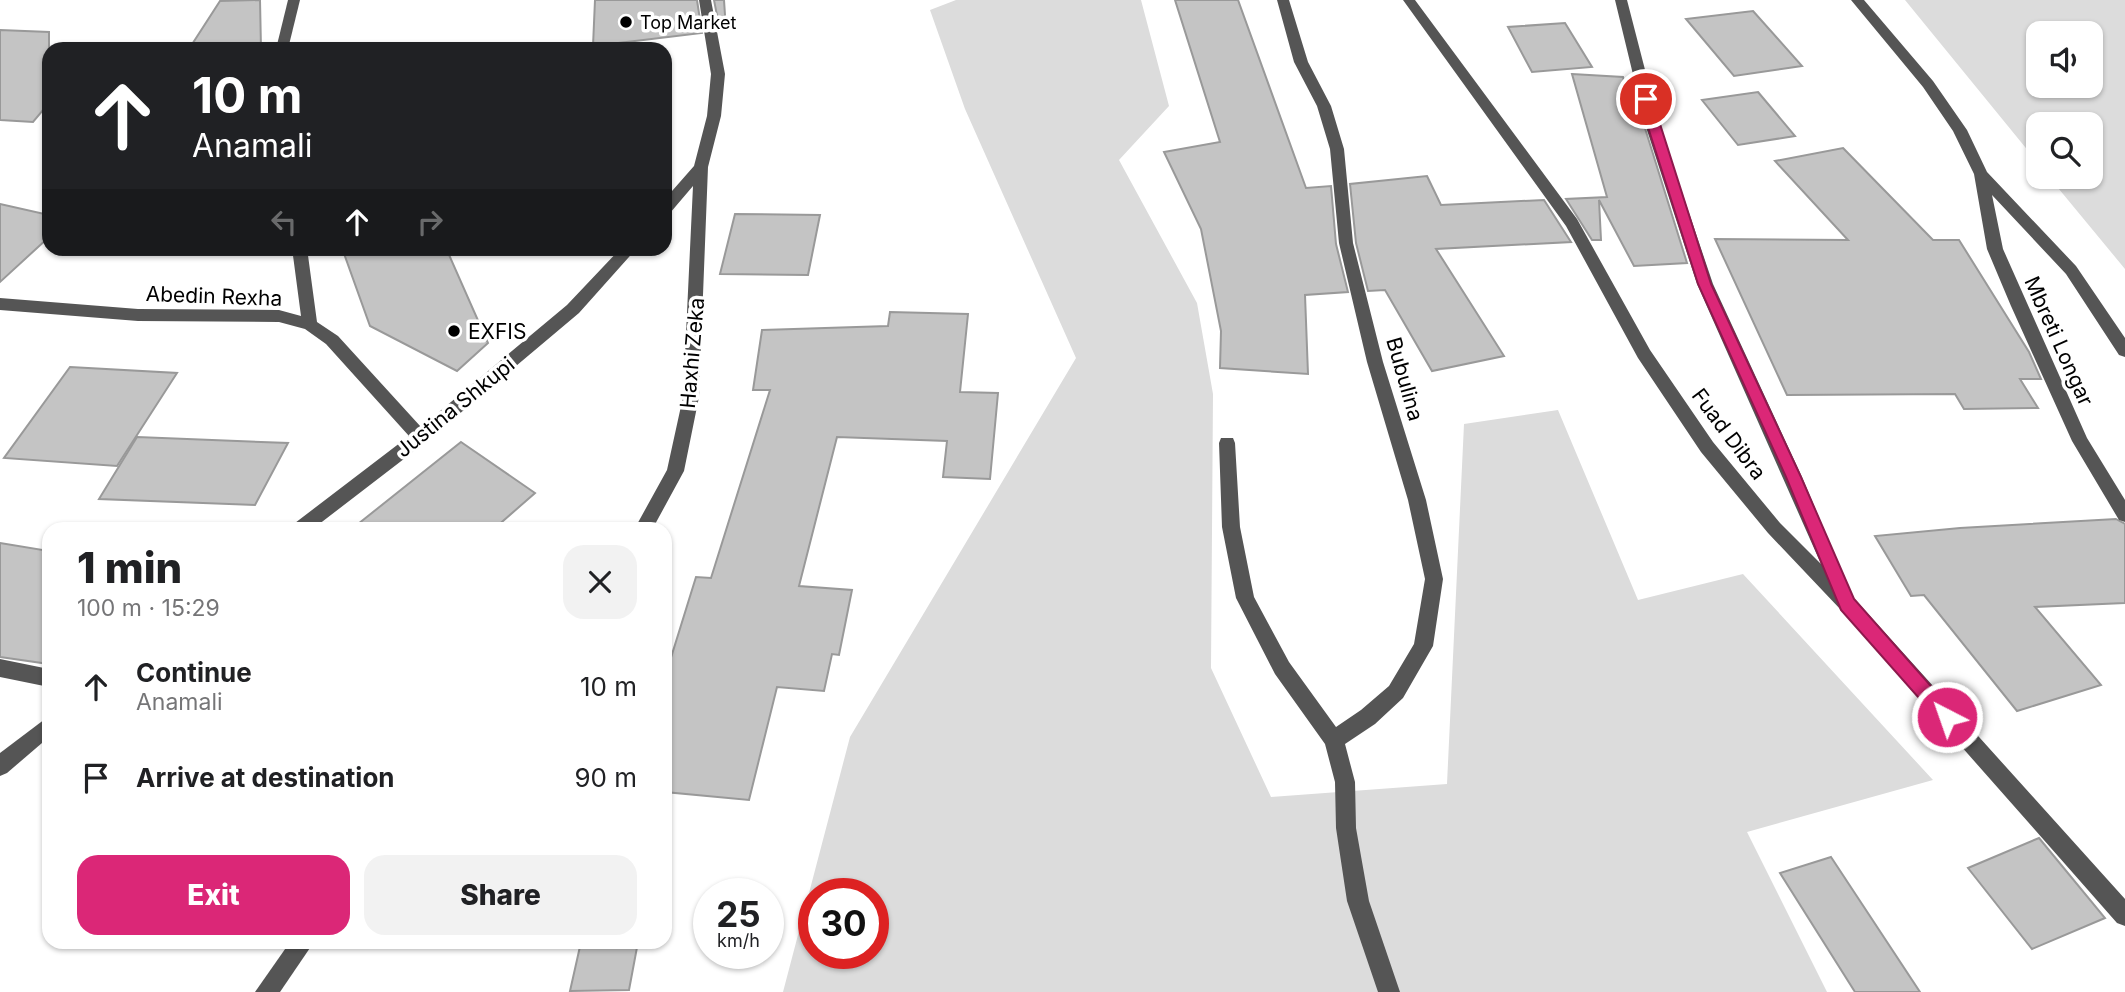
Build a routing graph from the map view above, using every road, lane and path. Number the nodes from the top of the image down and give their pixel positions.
1 (294, 0) edge
2 (705, 0) edge
3 (1283, 0) edge
4 (1409, 0) edge
5 (1621, 0) edge
6 (1857, 0) edge
7 (284, 42) edge
8 (701, 167) junction
9 (1980, 174) junction
10 (672, 201) edge
11 (300, 256) edge
12 (623, 256) edge
13 (0, 304) edge
14 (310, 325) junction
15 (2125, 351) edge
16 (420, 437) junction
17 (1227, 443) dead end
18 (2125, 515) edge
19 (310, 522) edge
20 (647, 522) edge
21 (1847, 604) junction
22 (0, 668) edge
23 (42, 677) edge
24 (42, 731) edge
25 (1334, 740) junction
26 (0, 765) edge
27 (2125, 915) edge
28 (298, 949) edge
29 (266, 992) edge
30 (1389, 992) edge

1 - 7 street
2 - 8 street
3 - 25 street, Bubulina
4 - 21 street, Fuad Dibra
5 - 21 street
6 - 9 street, Mbreti Longar
8 - 10 street
8 - 20 street, Haxhi Zeka
9 - 15 street, Mbreti Longar
9 - 18 street, Mbreti Longar
11 - 14 street
12 - 16 street, Justina Shkupi
13 - 14 street, Abedin Rexha
14 - 16 street, Abedin Rexha
16 - 19 street, Justina Shkupi
17 - 25 street
21 - 27 street, Fuad Dibra
22 - 23 street
24 - 26 street
25 - 30 street
28 - 29 street

